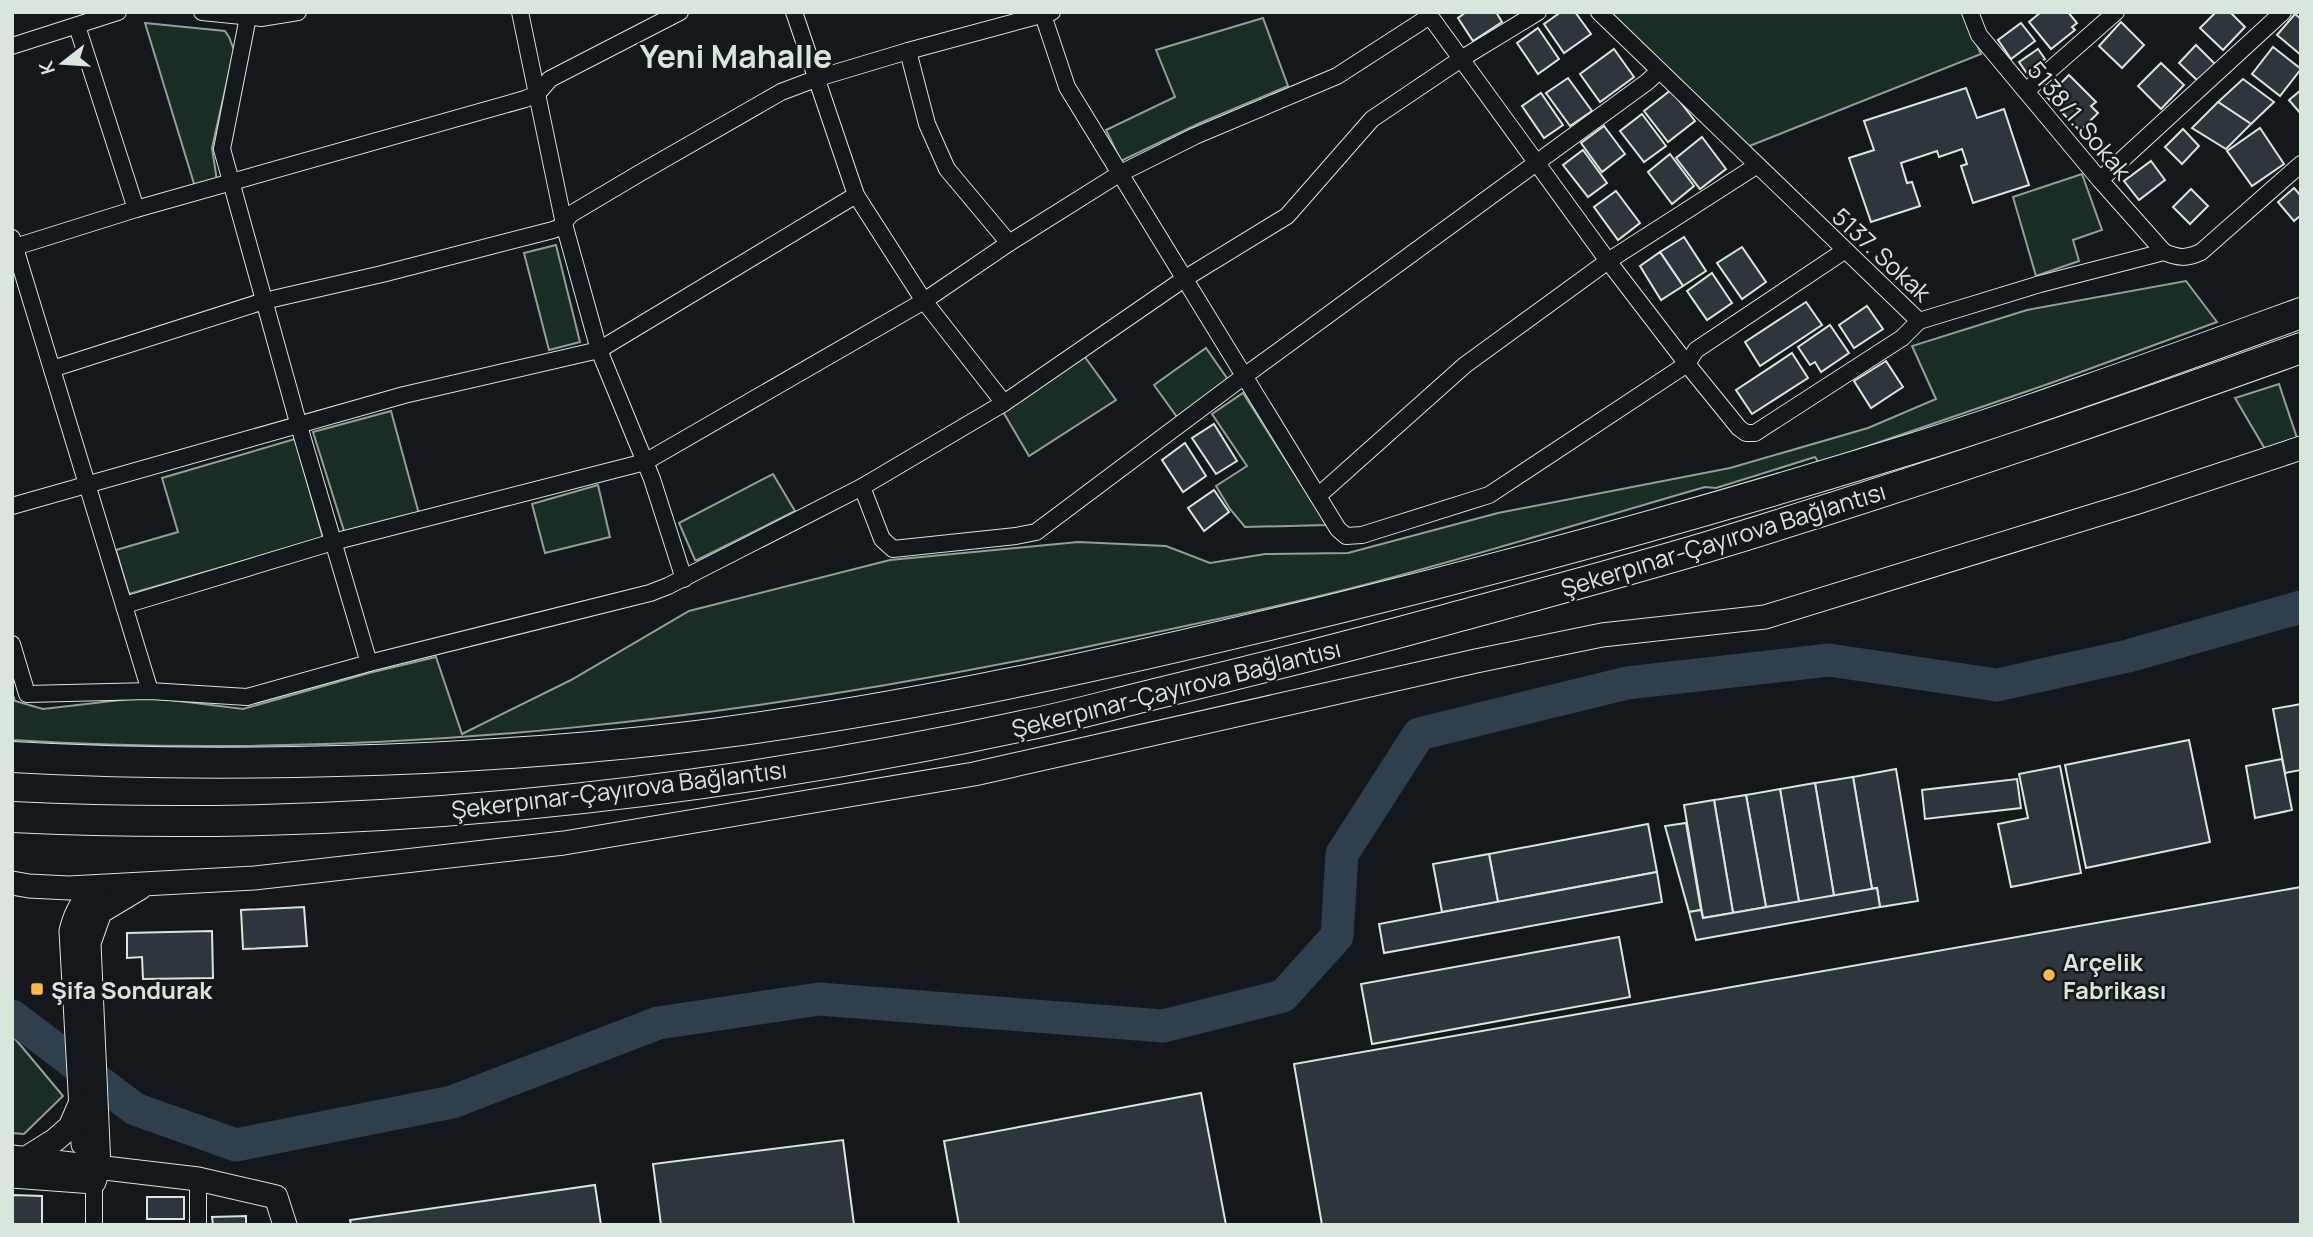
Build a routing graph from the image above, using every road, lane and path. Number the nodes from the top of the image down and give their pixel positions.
1 (118, 12) edge
2 (202, 12) edge
3 (298, 12) edge
4 (520, 12) edge
5 (680, 12) edge
6 (794, 12) edge
7 (1538, 12) edge
8 (1599, 12) edge
9 (1970, 12) edge
10 (2116, 12) edge
11 (2284, 12) edge
12 (1046, 13) edge
13 (1428, 14) edge
14 (257, 16) edge
15 (78, 26) junction
16 (12, 46) edge
17 (908, 51) junction
18 (1461, 58) junction
19 (1659, 71) junction
20 (533, 75) junction
21 (818, 78) junction
22 (550, 79) junction
23 (2026, 91) junction
24 (531, 96) junction
25 (1536, 162) junction
26 (2301, 164) edge
27 (1756, 166) junction
28 (1119, 174) junction
29 (2100, 180) junction
30 (231, 182) junction
31 (559, 194) junction
32 (856, 195) junction
33 (582, 208) junction
34 (136, 209) junction
35 (564, 230) junction
36 (14, 243) edge
37 (1009, 243) junction
38 (1844, 251) junction
39 (2164, 252) junction
40 (1608, 261) junction
41 (1184, 279) junction
42 (264, 301) junction
43 (924, 301) junction
44 (2301, 313) edge
45 (1919, 321) junction
46 (2301, 348) edge
47 (599, 350) junction
48 (1691, 357) junction
49 (52, 369) junction
50 (1243, 377) junction
51 (1004, 403) junction
52 (299, 426) junction
53 (2301, 448) edge
54 (645, 462) junction
55 (87, 485) junction
56 (862, 487) junction
57 (1318, 496) junction
58 (12, 506) edge
59 (333, 542) junction
60 (684, 579) junction
61 (125, 605) junction
62 (12, 644) edge
63 (369, 663) junction
64 (150, 691) junction
65 (12, 757) edge
66 (12, 817) edge
67 (21, 884) edge
68 (149, 884) junction
69 (98, 887) junction
70 (76, 911) junction
71 (89, 943) junction
72 (84, 1023) junction
73 (88, 1102) junction
74 (20, 1157) edge
75 (93, 1172) junction
76 (12, 1176) edge
77 (198, 1179) junction
78 (94, 1225) edge
79 (198, 1225) edge
80 (285, 1225) edge

1 - 15 street
2 - 14 street
3 - 14 street
4 - 20 street
5 - 22 street
6 - 21 street
7 - 18 street
8 - 19 street, 5137. Sokak
9 - 23 street, 5138/1. Sokak
10 - 23 street
11 - 29 street
12 - 17 street
12 - 28 street
13 - 18 street
13 - 28 street
14 - 30 street
15 - 16 street
15 - 34 street
17 - 21 street
17 - 37 street
18 - 25 street
18 - 41 street
19 - 25 street
19 - 27 street, 5137. Sokak
20 - 22 street
20 - 24 street
21 - 32 street
21 - 33 street
22 - 24 street
23 - 29 street, 5138/1. Sokak
24 - 30 street
24 - 31 street
25 - 40 street
25 - 50 street
26 - 39 street, 5137. Sokak
27 - 38 street, 5137. Sokak
27 - 40 street
28 - 37 street
28 - 41 street
29 - 39 street, 5138/1. Sokak
30 - 34 street
30 - 42 street
31 - 33 street
31 - 35 street
32 - 43 street
32 - 47 street
33 - 35 street
34 - 36 street
35 - 42 street
35 - 47 street
36 - 49 street
37 - 43 street
38 - 45 street, 5137. Sokak
38 - 48 street
39 - 45 street, 5137. Sokak
40 - 48 street
40 - 57 street
41 - 50 street
41 - 51 street
42 - 49 street
42 - 52 street
43 - 51 street
43 - 54 street
44 - 65 highway, Şekerpınar-Çayırova Bağlantısı
45 - 48 street
46 - 66 highway, Şekerpınar-Çayırova Bağlantısı
47 - 52 street
47 - 54 street
48 - 57 street
49 - 55 street
50 - 56 street
50 - 57 street
51 - 56 street
52 - 55 street
52 - 59 street
53 - 68 street
54 - 59 street
54 - 60 street
55 - 58 street
55 - 61 street
56 - 60 street
59 - 61 street
59 - 63 street
60 - 63 street
61 - 64 street
62 - 64 street
63 - 64 street
67 - 69 street
67 - 70 street
68 - 69 street
68 - 71 street
69 - 70 street
70 - 71 street
70 - 72 street
71 - 72 street
72 - 73 street
73 - 74 street
73 - 75 street
74 - 75 street
75 - 76 street
75 - 77 street
75 - 78 street
77 - 79 street
77 - 80 street

